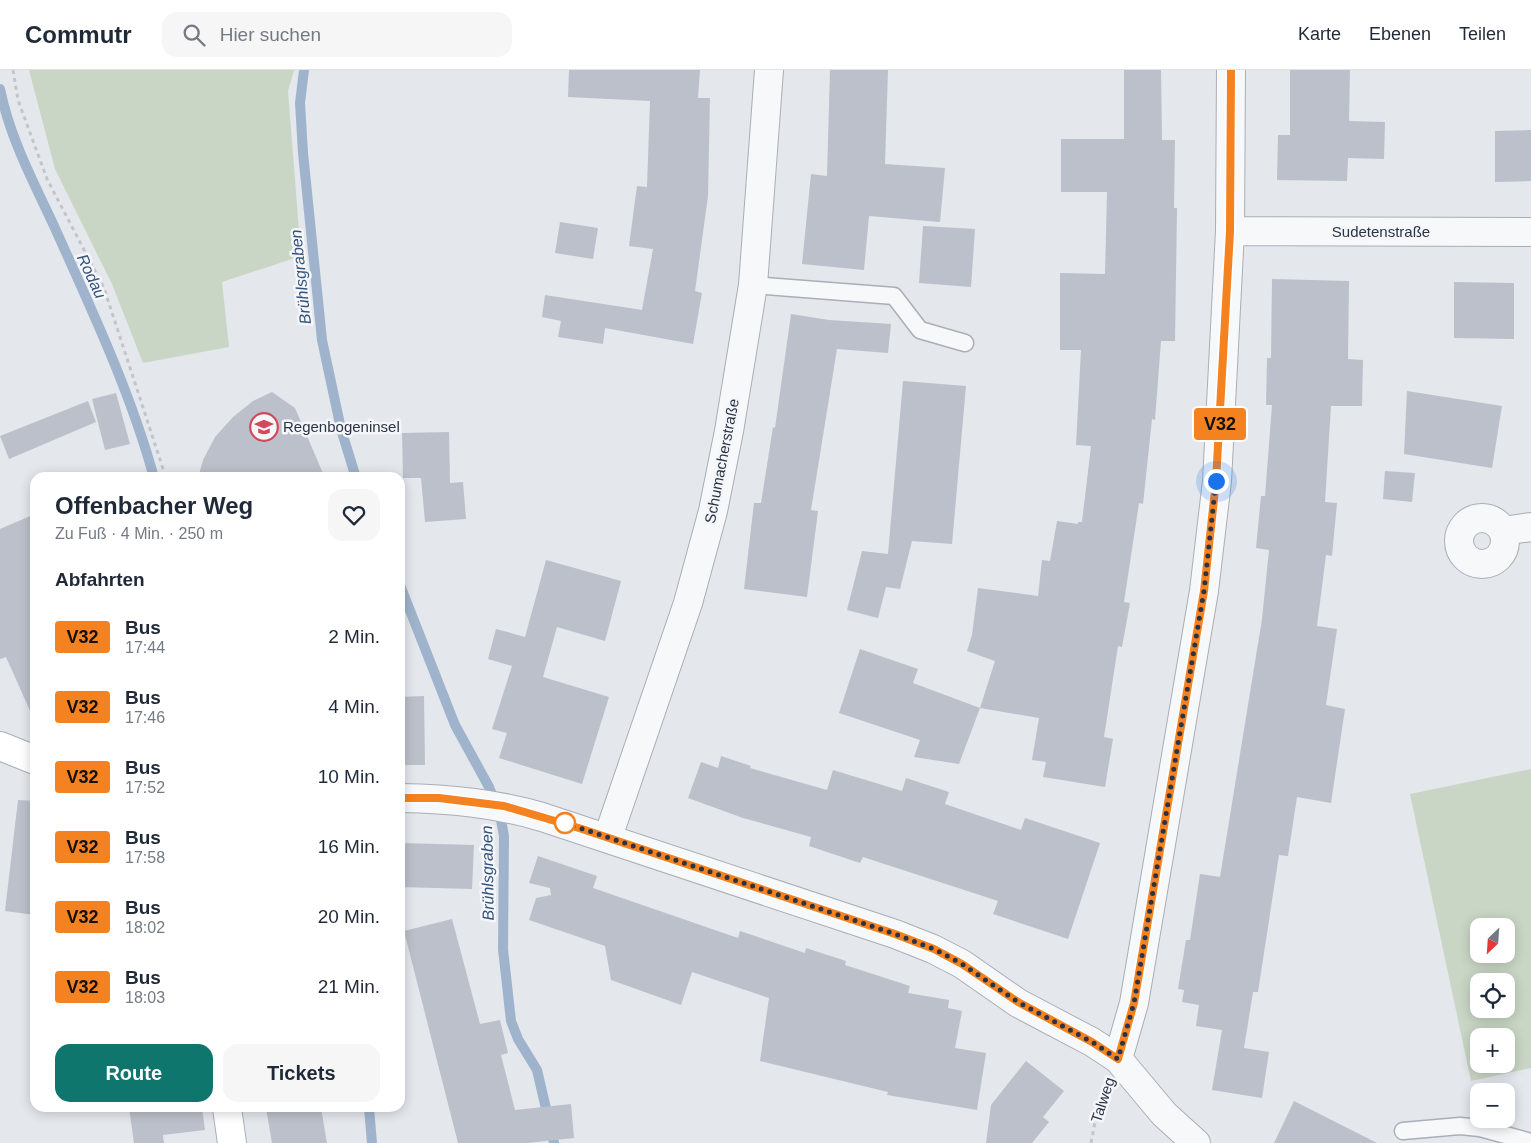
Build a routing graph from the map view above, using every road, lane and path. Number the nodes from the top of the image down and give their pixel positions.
1 (13, 70) edge
2 (769, 70) edge
3 (1230, 70) edge
4 (1230, 231) junction
5 (1531, 232) edge
6 (753, 285) junction
7 (964, 343) dead end
8 (164, 472) edge
9 (1531, 527) edge
10 (1504, 531) dead end
11 (0, 747) edge
12 (30, 758) edge
13 (405, 798) edge
14 (608, 837) junction
15 (1118, 1059) junction
16 (228, 1112) edge
17 (1403, 1133) edge
18 (1531, 1142) edge
19 (232, 1143) edge
20 (1091, 1143) edge
21 (1196, 1143) edge

1 - 8 path
2 - 6 street, Schumacherstraße
3 - 4 street
4 - 5 street, Sudetenstraße
4 - 15 street
6 - 7 lane
6 - 14 street, Schumacherstraße
9 - 10 street
11 - 12 main road
13 - 14 street
14 - 15 street
15 - 20 path, Talweg
15 - 21 street
16 - 19 main road
17 - 18 lane

